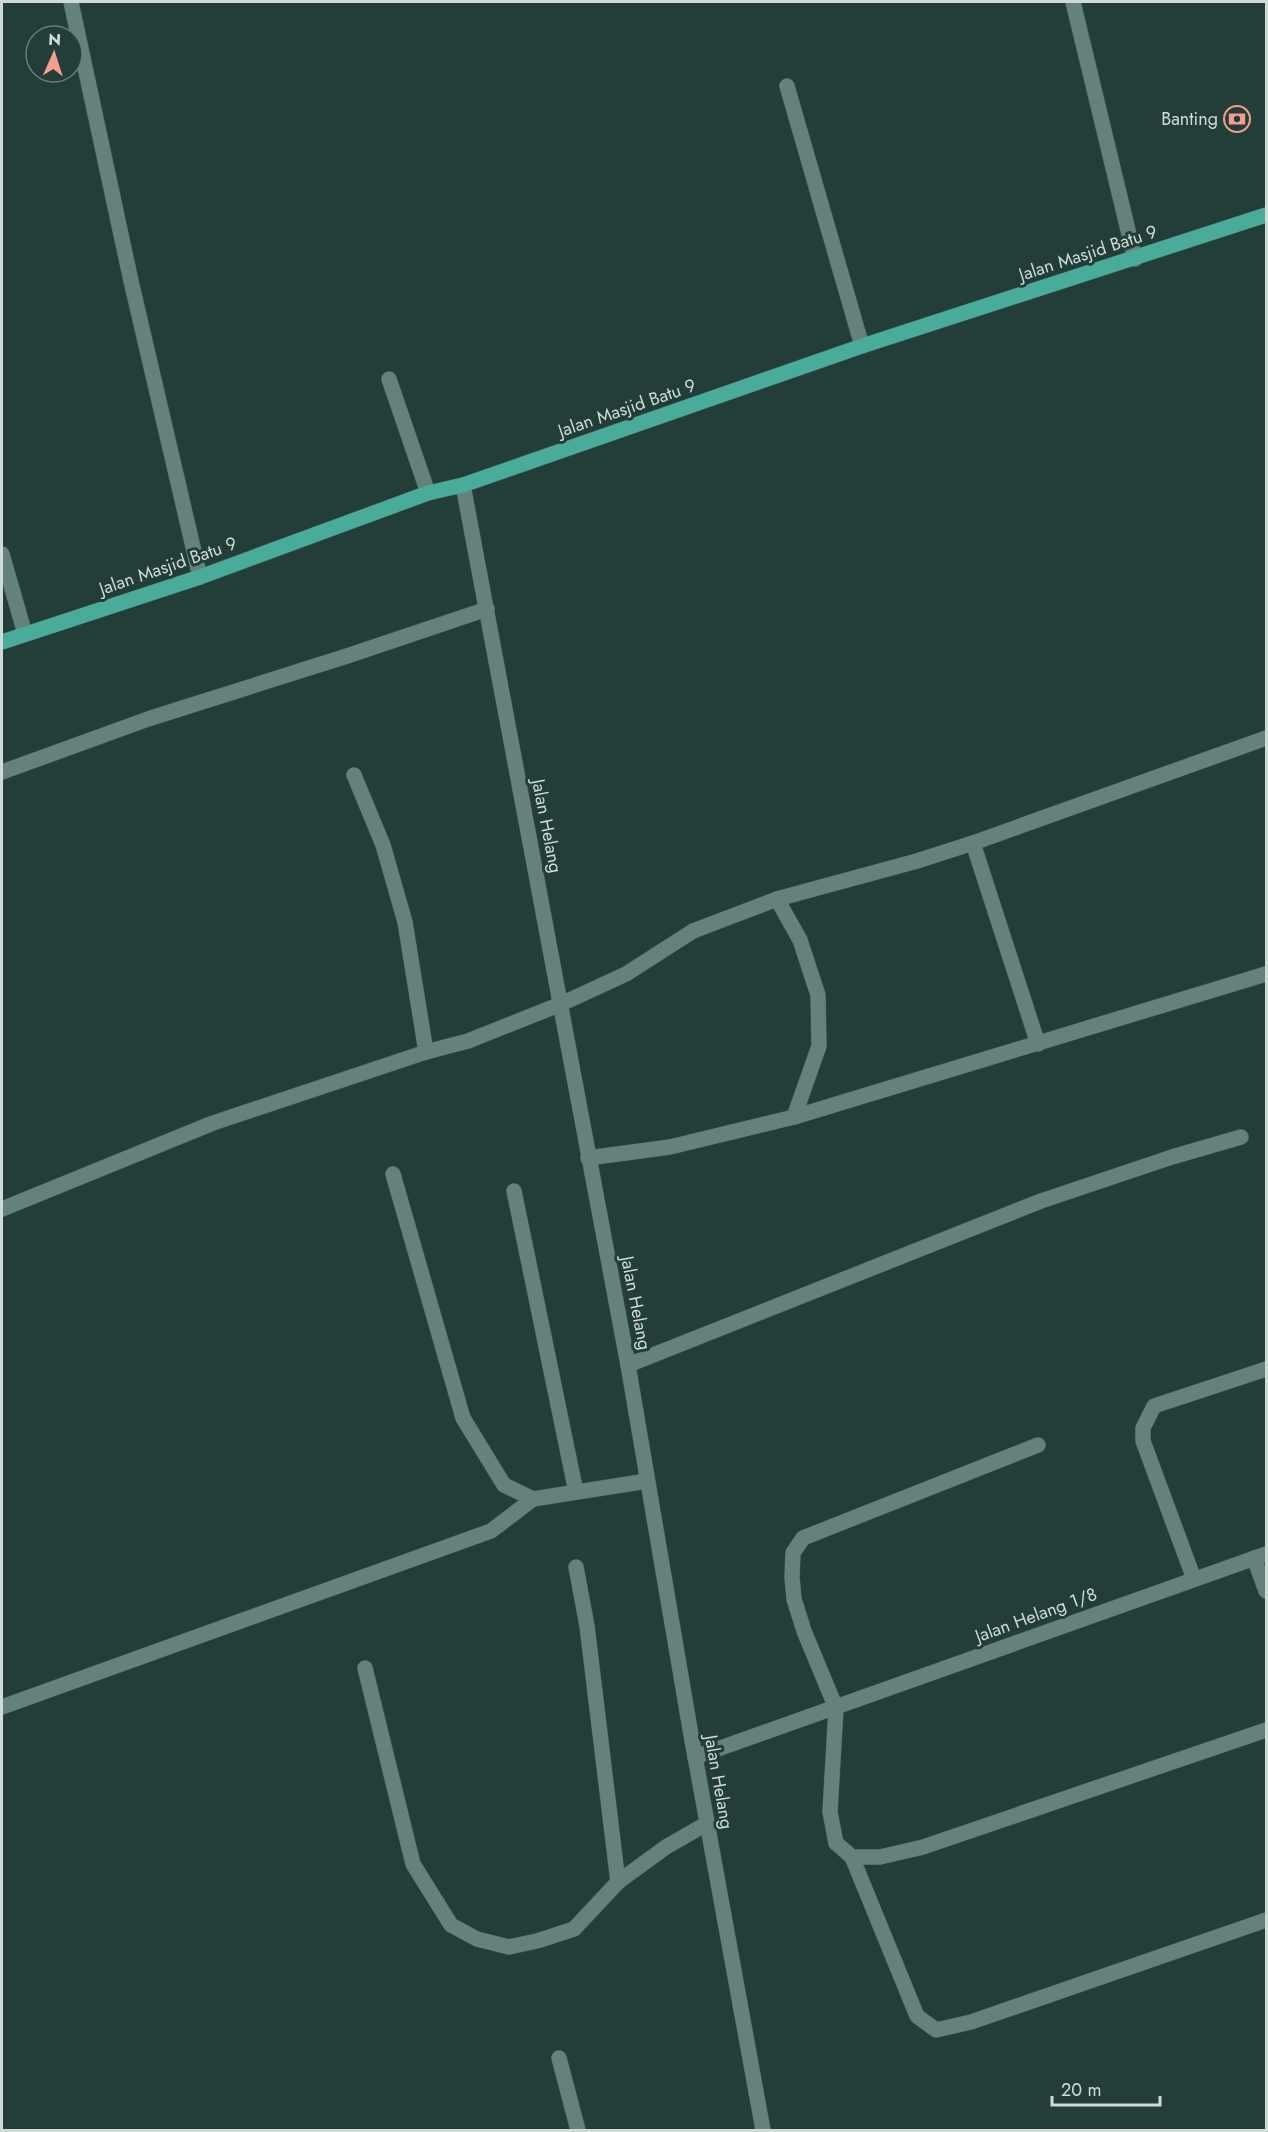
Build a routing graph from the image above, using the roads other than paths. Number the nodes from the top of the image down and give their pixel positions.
1 (70, 2) edge
2 (1073, 2) edge
3 (787, 86) dead end
4 (1266, 215) edge
5 (1135, 259) junction
6 (862, 346) junction
7 (389, 380) dead end
8 (463, 485) junction
9 (428, 493) junction
10 (2, 554) edge
11 (200, 576) junction
12 (487, 609) junction
13 (25, 634) junction
14 (2, 642) edge
15 (1266, 738) edge
16 (2, 772) edge
17 (354, 775) dead end
18 (972, 843) junction
19 (777, 898) junction
20 (1266, 974) edge
21 (561, 1004) junction
22 (1038, 1044) junction
23 (426, 1052) junction
24 (794, 1117) junction
25 (1241, 1137) dead end
26 (588, 1158) junction
27 (393, 1174) dead end
28 (514, 1191) dead end
29 (2, 1209) edge
30 (628, 1365) junction
31 (1266, 1369) edge
32 (1038, 1445) dead end
33 (647, 1481) junction
34 (576, 1492) junction
35 (533, 1499) junction
36 (1260, 1556) edge
37 (576, 1567) dead end
38 (1194, 1579) junction
39 (1266, 1591) edge
40 (365, 1668) dead end
41 (2, 1707) edge
42 (836, 1708) junction
43 (1266, 1730) edge
44 (695, 1757) junction
45 (706, 1824) junction
46 (852, 1857) junction
47 (618, 1882) junction
48 (1266, 1920) edge
49 (559, 2058) dead end
50 (578, 2130) edge
51 (763, 2130) edge

1 - 11 street
2 - 5 street
3 - 6 street
4 - 5 main road, Jalan Masjid Batu 9
5 - 6 main road, Jalan Masjid Batu 9
6 - 8 main road, Jalan Masjid Batu 9
7 - 9 street
8 - 9 main road, Jalan Masjid Batu 9
8 - 12 street, Jalan Helang
9 - 11 main road, Jalan Masjid Batu 9
10 - 13 street
11 - 13 main road, Jalan Masjid Batu 9
12 - 16 street
12 - 21 street, Jalan Helang
13 - 14 main road, Jalan Masjid Batu 9
15 - 18 street
17 - 23 street
18 - 19 street
18 - 22 street
19 - 21 street
19 - 24 street
20 - 22 street
21 - 23 street
21 - 26 street, Jalan Helang
22 - 24 street
23 - 29 street
24 - 26 street
25 - 30 street
26 - 30 street, Jalan Helang
27 - 35 street
28 - 34 street
30 - 33 street, Jalan Helang
31 - 38 street
32 - 42 street
33 - 34 street
33 - 44 street, Jalan Helang
34 - 35 street
35 - 41 street
36 - 38 street, Jalan Helang 1/8
36 - 39 street
37 - 47 street
38 - 42 street, Jalan Helang 1/8
40 - 47 street
42 - 44 street, Jalan Helang 1/8
42 - 46 street
43 - 46 street
44 - 45 street, Jalan Helang
45 - 47 street
45 - 51 street, Jalan Helang
46 - 48 street
49 - 50 street

